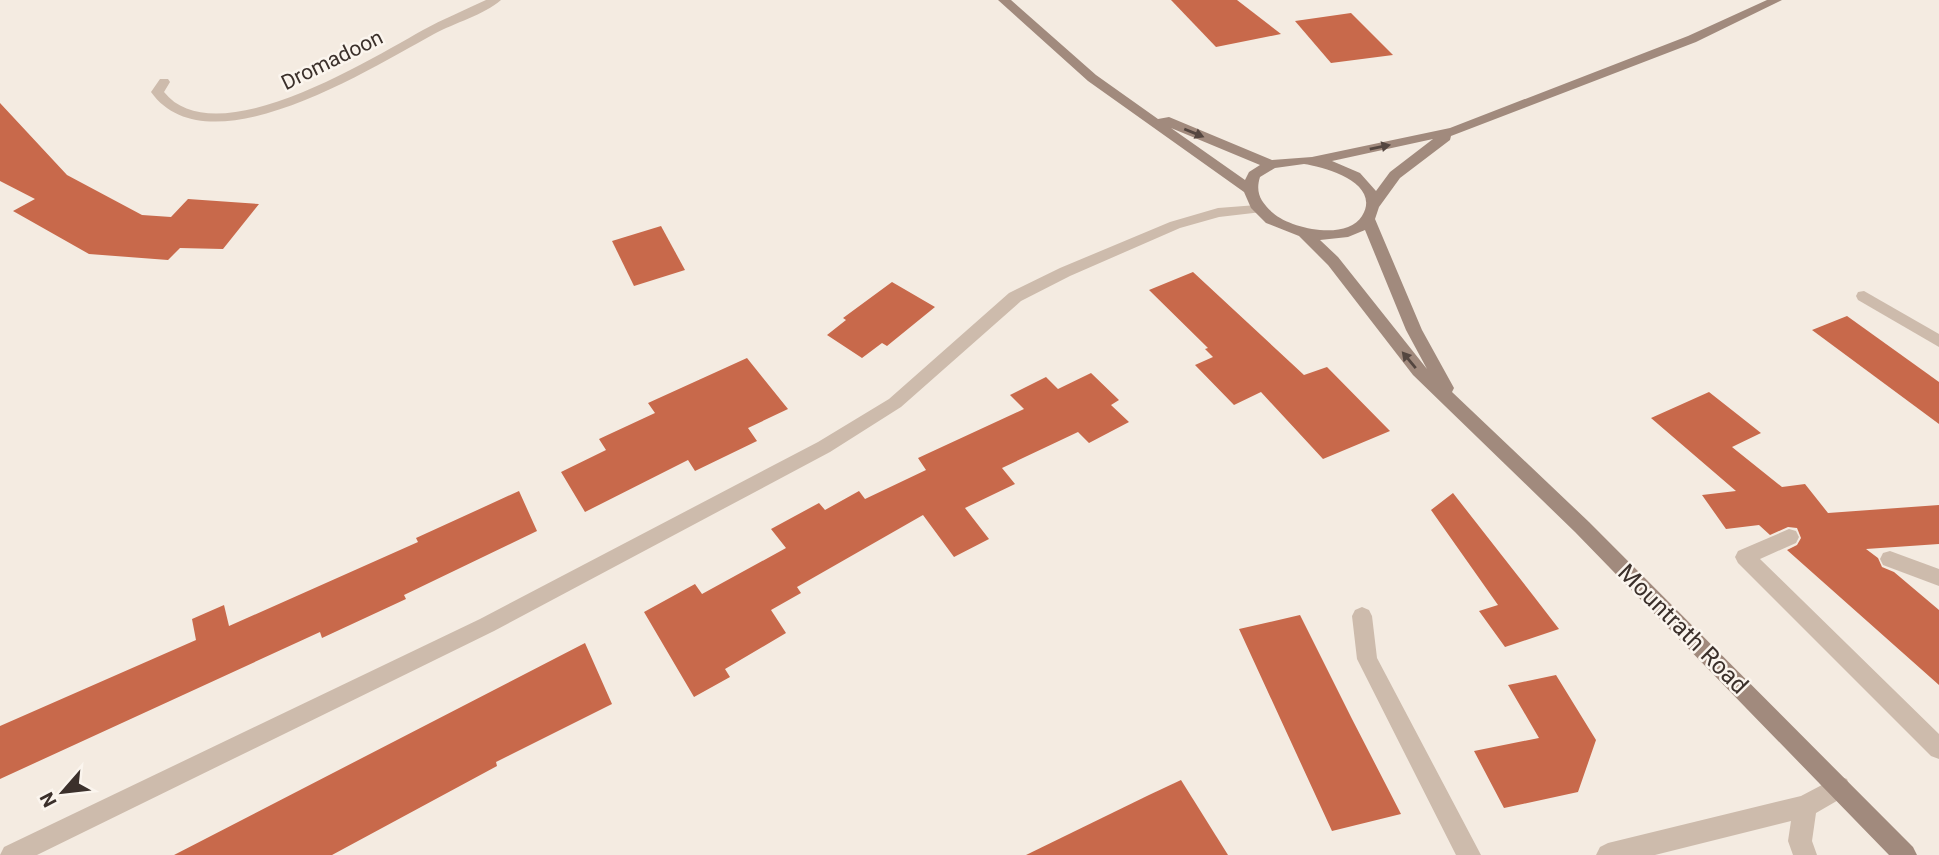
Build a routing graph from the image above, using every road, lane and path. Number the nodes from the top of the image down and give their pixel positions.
1 (495, 0) edge
2 (1004, 0) edge
3 (1776, 0) edge
4 (164, 82) dead end
5 (1131, 107) junction
6 (1454, 131) junction
7 (1313, 161) junction
8 (1270, 164) junction
9 (1249, 189) junction
10 (1257, 209) junction
11 (1371, 211) junction
12 (1304, 233) junction
13 (1864, 296) dead end
14 (1939, 341) edge
15 (1458, 407) junction
16 (1788, 537) dead end
17 (1890, 559) dead end
18 (1939, 578) edge
19 (1362, 616) dead end
20 (1939, 749) edge
21 (1839, 787) junction
22 (1805, 806) junction
23 (12, 855) edge
24 (1469, 855) edge
25 (1608, 855) edge
26 (1805, 855) edge
27 (1905, 855) edge

1 - 4 street, Dromadoon
2 - 5 main road
3 - 6 main road
5 -> 8 main road
5 - 9 main road
7 -> 6 main road
6 - 11 main road
7 - 8 main road
7 - 11 main road
8 - 9 main road
9 - 10 main road
10 - 12 main road
10 - 23 street
11 - 12 main road
11 - 15 main road, Mountrath Road
15 -> 12 main road, Mountrath Road
13 - 14 street
15 - 21 main road, Mountrath Road
16 - 20 street
17 - 18 street
19 - 24 street
21 - 22 street
21 - 27 main road, Mountrath Road
22 - 25 street
22 - 26 street

